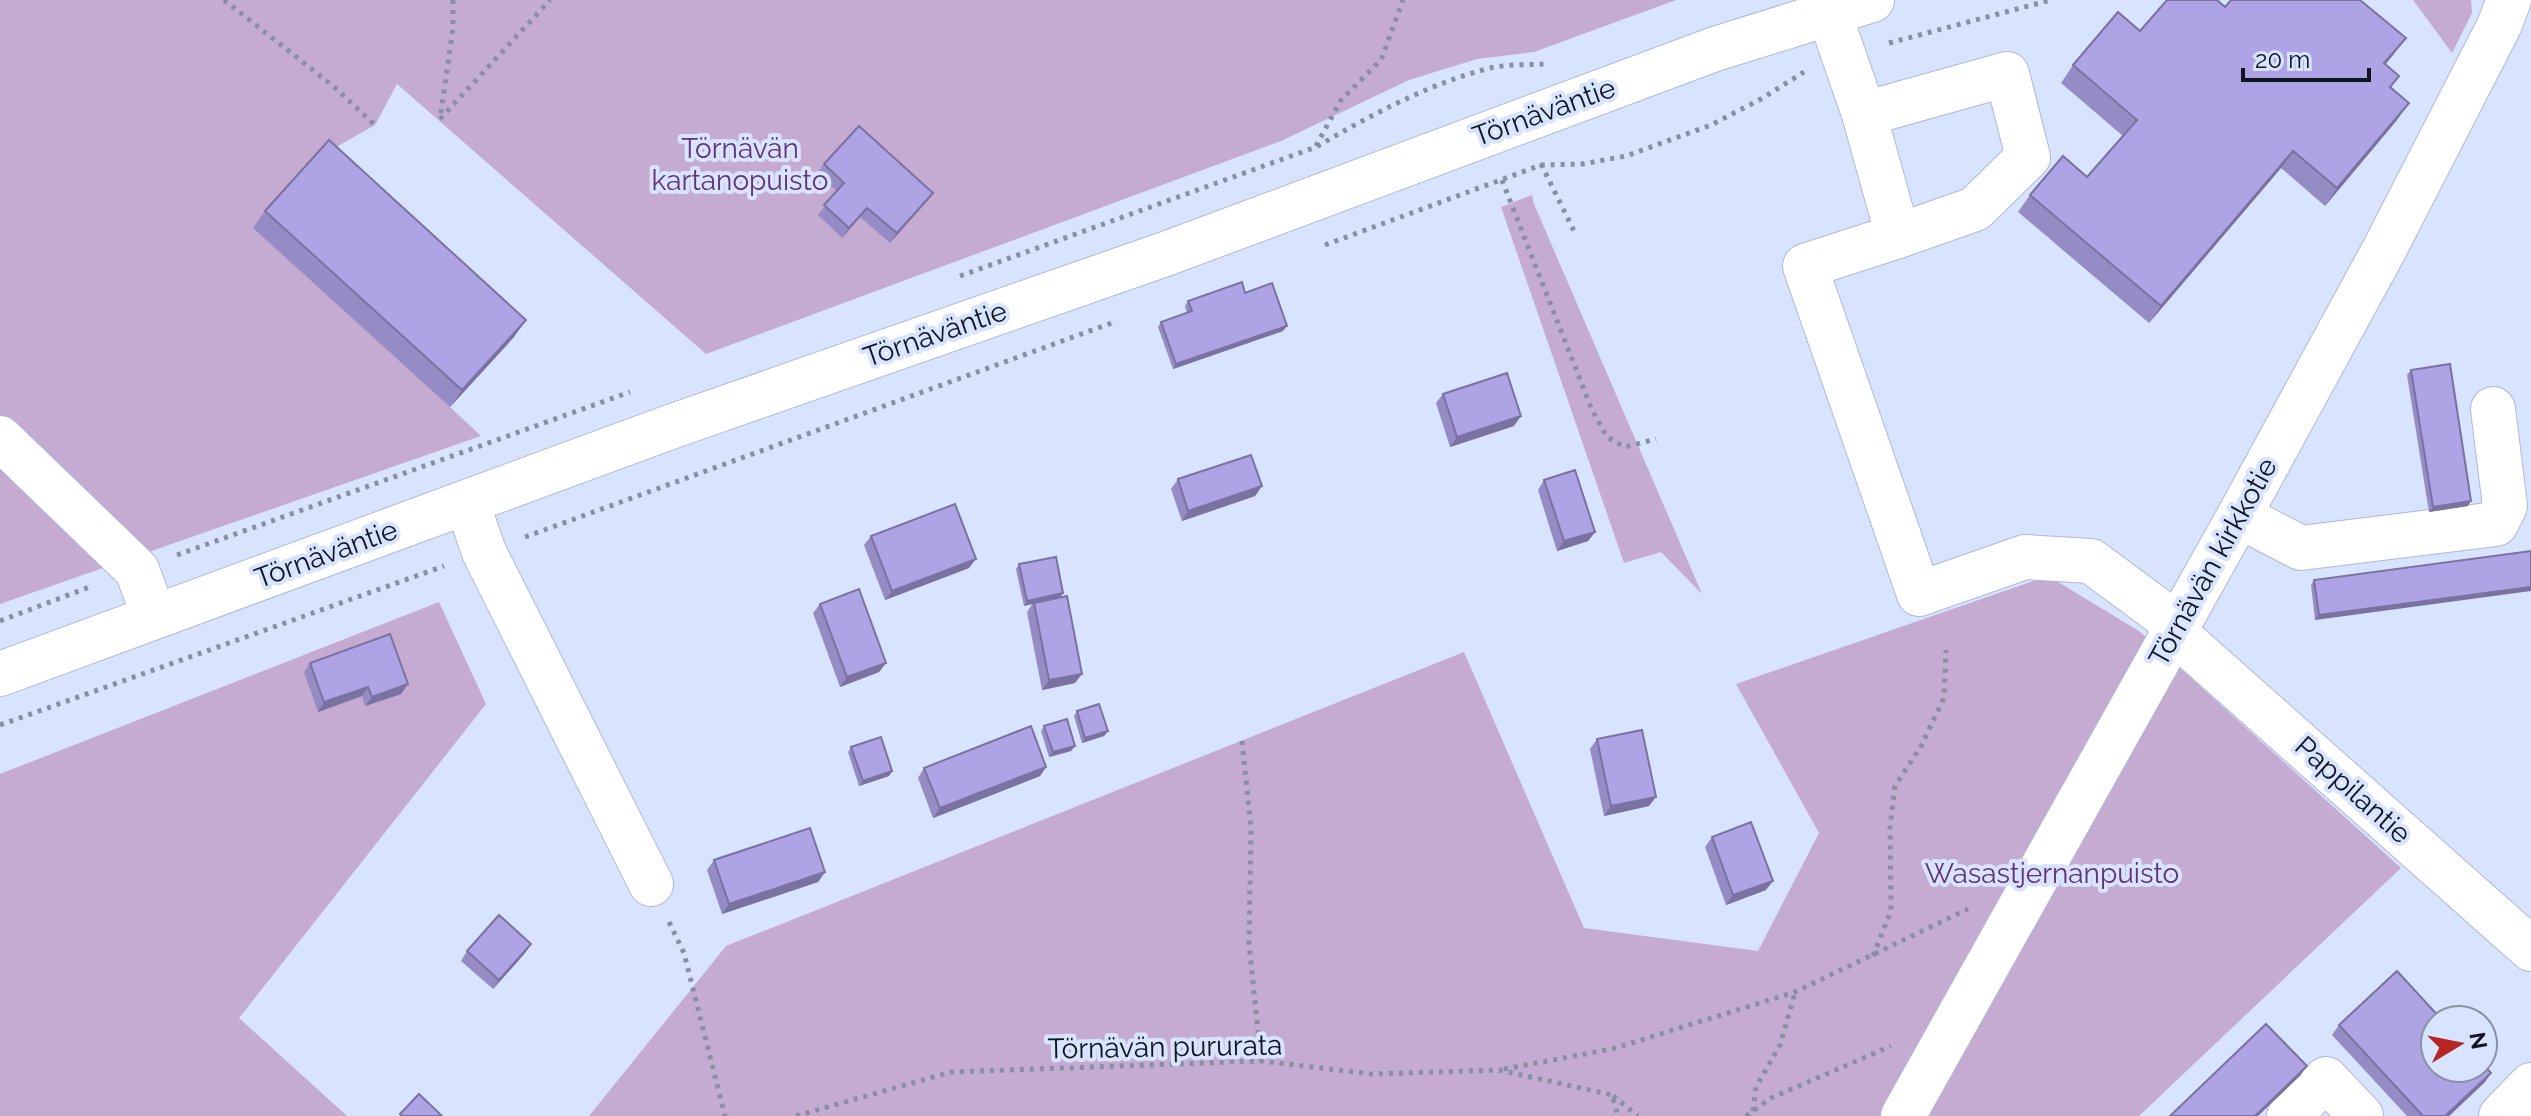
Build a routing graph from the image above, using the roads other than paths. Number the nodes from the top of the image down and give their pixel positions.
1 (1872, 0) edge
2 (2509, 0) edge
3 (1815, 10) edge
4 (1864, 114) junction
5 (1898, 236) junction
6 (2493, 409) dead end
7 (0, 438) edge
8 (467, 503) junction
9 (2239, 516) junction
10 (154, 616) junction
11 (2174, 632) junction
12 (0, 674) edge
13 (651, 884) road end
14 (2531, 949) edge
15 (2531, 1085) edge
16 (1903, 1116) edge
17 (2289, 1116) edge
18 (2361, 1116) edge
19 (2501, 1116) edge

1 - 3 main road, Törnäväntie
2 - 9 main road, Törnävän kirkkotie
3 - 4 main road
3 - 8 main road, Törnäväntie
4 - 5 main road
4 - 5 main road
5 - 11 main road, Pappilantie
6 - 9 main road
7 - 10 main road
8 - 10 main road, Törnäväntie
8 - 13 main road
9 - 11 main road, Törnävän kirkkotie
10 - 12 main road, Törnäväntie
11 - 14 main road, Pappilantie
11 - 16 main road, Törnävän kirkkotie
15 - 19 main road
17 - 18 main road

